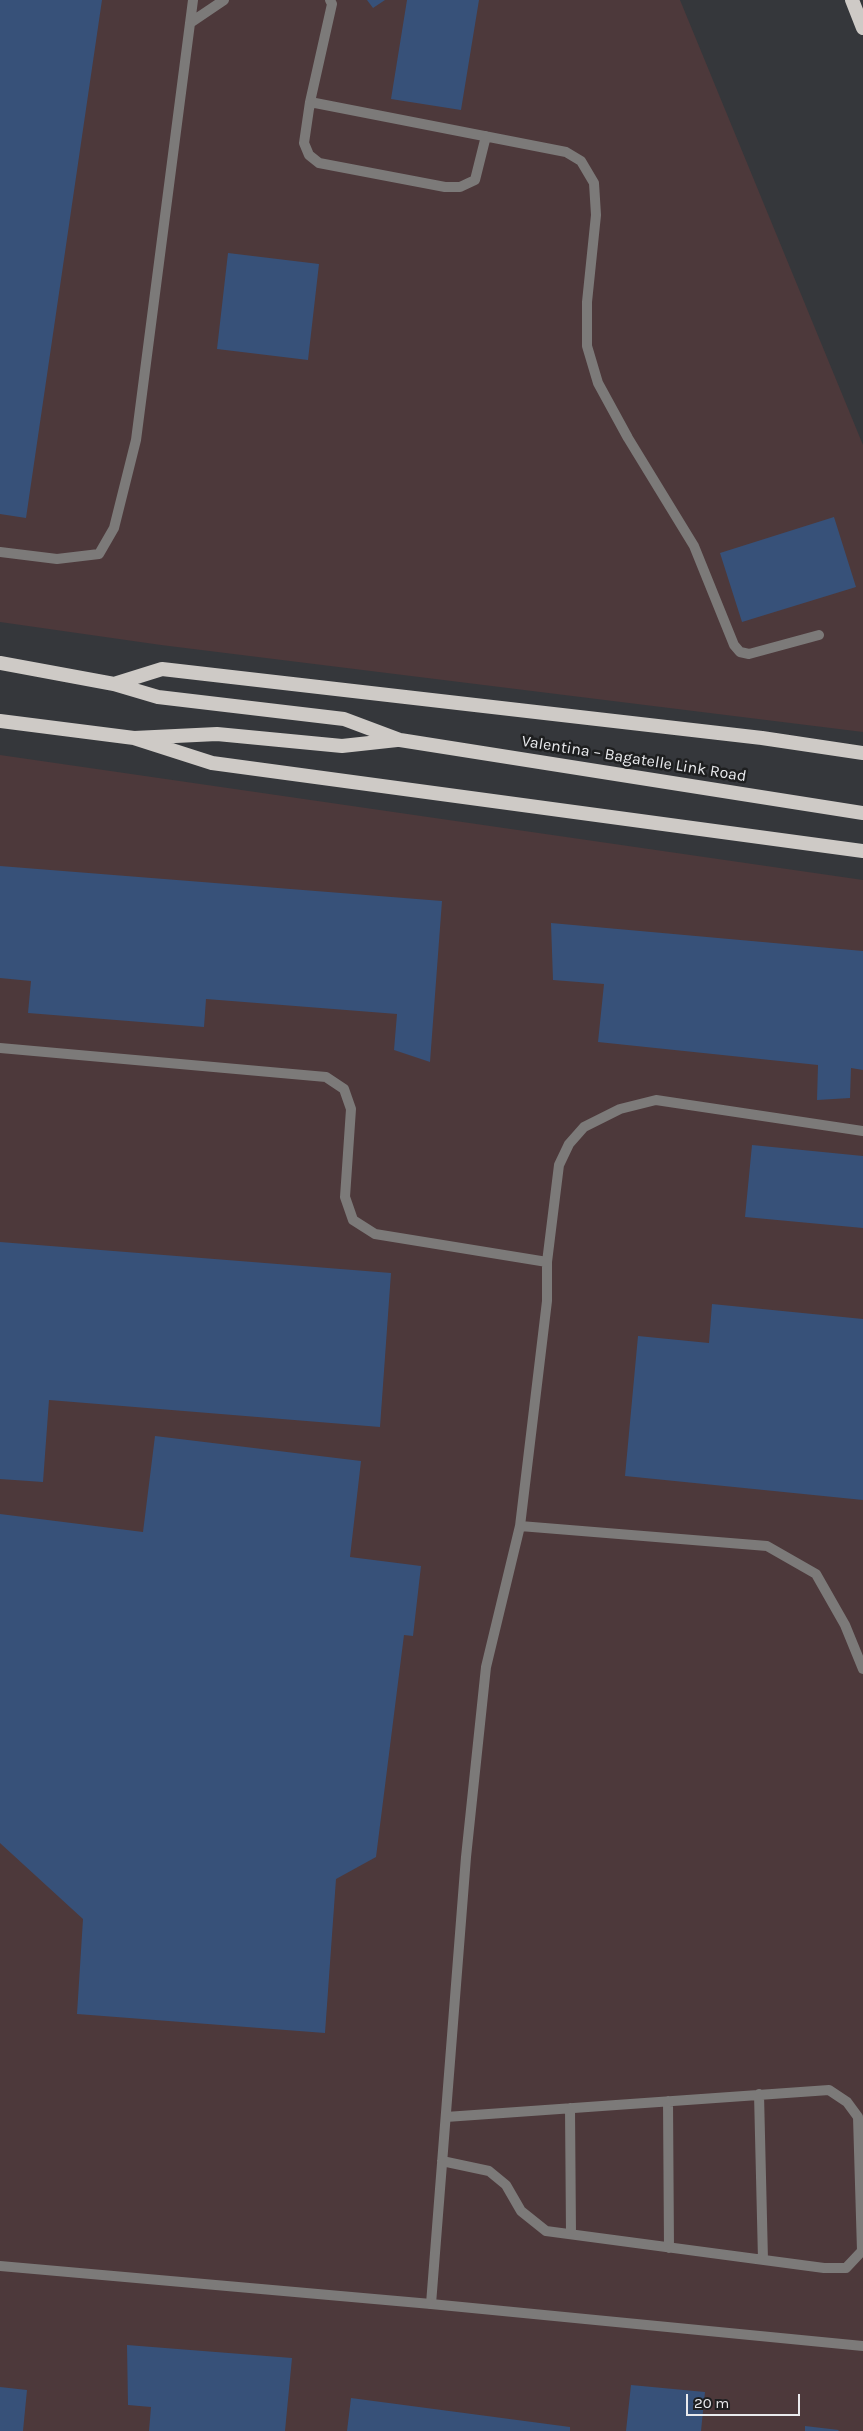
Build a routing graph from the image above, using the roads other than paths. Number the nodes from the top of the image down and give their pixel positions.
1 (193, 0) edge
2 (224, 0) edge
3 (330, 0) edge
4 (852, 0) edge
5 (190, 24) junction
6 (863, 28) edge
7 (310, 102) junction
8 (486, 136) junction
9 (0, 552) edge
10 (819, 635) dead end
11 (0, 662) edge
12 (114, 684) junction
13 (0, 721) edge
14 (134, 738) junction
15 (400, 740) junction
16 (863, 753) edge
17 (863, 813) edge
18 (863, 851) edge
19 (0, 1048) edge
20 (863, 1131) edge
21 (547, 1262) junction
22 (520, 1526) junction
23 (863, 1669) edge
24 (759, 2094) junction
25 (668, 2101) junction
26 (570, 2108) junction
27 (446, 2117) junction
28 (442, 2161) junction
29 (571, 2234) junction
30 (669, 2248) junction
31 (763, 2260) junction
32 (0, 2266) edge
33 (431, 2304) junction
34 (863, 2346) edge

1 - 5 street
2 - 5 street
3 - 7 street
4 - 6 highway
5 - 9 street
7 - 8 street
7 - 8 street
8 - 10 street
11 - 12 highway
12 - 15 highway
12 - 16 highway
13 - 14 highway
14 - 15 highway
14 - 18 highway
15 - 17 highway, Valentina – Bagatelle Link Road
19 - 21 street
20 - 21 street
21 - 22 street
22 - 23 street
22 - 27 street
24 - 25 street
24 - 31 street
24 - 31 street
25 - 26 street
25 - 30 street
26 - 27 street
26 - 29 street
27 - 28 street
28 - 29 street
28 - 33 street
29 - 30 street
30 - 31 street
32 - 33 street
33 - 34 street

